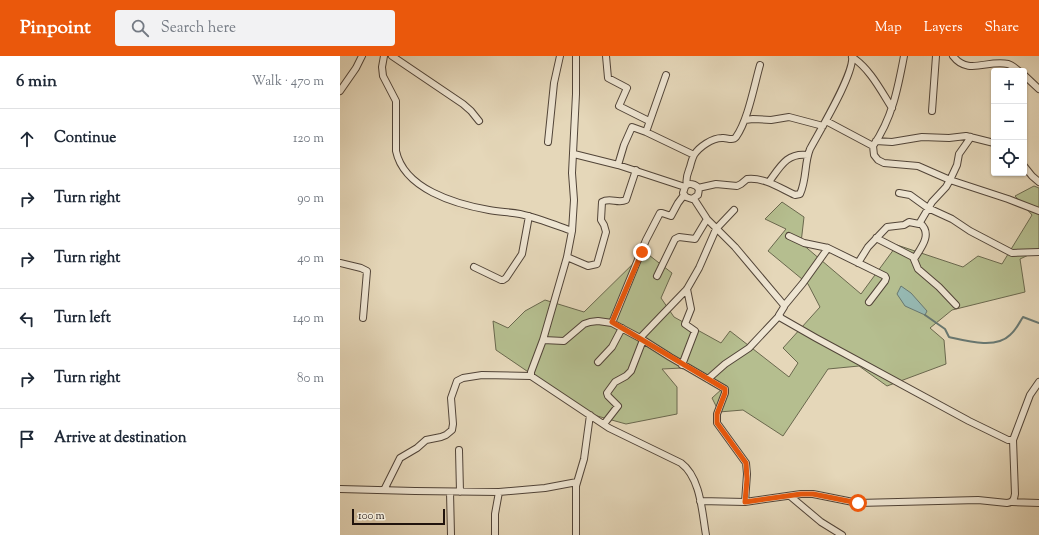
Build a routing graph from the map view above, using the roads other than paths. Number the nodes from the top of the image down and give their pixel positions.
1 (362, 56) edge
2 (384, 56) edge
3 (392, 56) edge
4 (560, 56) edge
5 (576, 56) edge
6 (606, 56) edge
7 (852, 56) edge
8 (904, 56) edge
9 (936, 56) edge
10 (953, 56) edge
11 (760, 65) dead end
12 (1014, 68) edge
13 (666, 75) dead end
14 (1027, 78) edge
15 (1039, 89) edge
16 (340, 91) edge
17 (892, 108) junction
18 (932, 111) dead end
19 (745, 120) junction
20 (650, 121) junction
21 (478, 122) dead end
22 (824, 123) junction
23 (646, 132) junction
24 (971, 136) junction
25 (548, 142) dead end
26 (991, 143) edge
27 (874, 144) junction
28 (574, 154) junction
29 (694, 155) junction
30 (808, 155) junction
31 (618, 165) junction
32 (636, 170) junction
33 (1027, 170) edge
34 (950, 180) junction
35 (769, 182) junction
36 (1039, 182) edge
37 (686, 186) junction
38 (698, 188) junction
39 (900, 192) dead end
40 (684, 195) junction
41 (694, 199) junction
42 (928, 208) junction
43 (734, 210) dead end
44 (1039, 211) edge
45 (529, 216) junction
46 (707, 219) junction
47 (920, 223) junction
48 (716, 229) junction
49 (572, 231) junction
50 (789, 236) dead end
51 (876, 238) junction
52 (828, 248) junction
53 (1039, 252) edge
54 (566, 257) junction
55 (914, 259) junction
56 (858, 262) junction
57 (340, 263) edge
58 (474, 267) dead end
59 (657, 276) dead end
60 (687, 289) junction
61 (869, 302) dead end
62 (956, 305) dead end
63 (784, 306) junction
64 (779, 316) junction
65 (363, 318) dead end
66 (612, 322) junction
67 (622, 328) junction
68 (642, 339) junction
69 (543, 340) junction
70 (598, 362) dead end
71 (682, 365) junction
72 (531, 376) junction
73 (708, 379) junction
74 (1039, 382) edge
75 (590, 415) junction
76 (604, 424) junction
77 (1013, 440) junction
78 (459, 450) dead end
79 (577, 482) junction
80 (340, 489) edge
81 (384, 490) junction
82 (450, 492) junction
83 (460, 492) junction
84 (499, 492) junction
85 (790, 496) junction
86 (700, 501) junction
87 (745, 502) junction
88 (1012, 502) junction
89 (1039, 503) edge
90 (451, 535) edge
91 (495, 535) edge
92 (576, 535) edge
93 (706, 535) edge
94 (842, 535) edge

1 - 16 street
2 - 45 street
3 - 21 street
4 - 25 street
5 - 28 street
6 - 20 street
7 - 17 street
7 - 22 street
8 - 17 street
9 - 18 street
10 - 12 street
11 - 19 street
13 - 20 street
14 - 15 street
17 - 27 street
19 - 22 street
19 - 29 street
20 - 23 street
22 - 27 street
22 - 30 street
23 - 29 street
23 - 31 street
24 - 26 street
24 - 27 street
24 - 34 street
27 - 34 street
28 - 31 street
28 - 49 street
29 - 37 street
30 - 35 street
30 - 35 street
31 - 32 street
32 - 37 street
32 - 54 street
33 - 36 street
34 - 42 street
34 - 44 street
35 - 38 street
37 - 38 street
37 - 40 street
38 - 41 street
39 - 42 street
40 - 41 street
40 - 66 street
41 - 46 street
42 - 47 street
42 - 53 street
43 - 48 street
45 - 49 street
45 - 58 street
46 - 48 street
46 - 59 street
47 - 51 street
47 - 55 street
48 - 60 street
48 - 63 street
49 - 54 street
50 - 52 street
51 - 55 street
51 - 56 street
52 - 56 street
52 - 63 street
54 - 69 street
55 - 62 street
56 - 61 street
57 - 65 street
60 - 68 street
60 - 71 street
63 - 64 street
64 - 73 street
64 - 77 street
66 - 67 street
66 - 69 street
67 - 68 street
67 - 70 street
68 - 71 street
68 - 76 street
69 - 72 street
71 - 73 street
72 - 75 street
72 - 81 street
73 - 87 street
74 - 77 street
75 - 76 street
75 - 79 street
76 - 86 street
77 - 88 street
78 - 83 street
79 - 84 street
79 - 92 street
80 - 81 street
81 - 82 street
82 - 83 street
82 - 90 street
83 - 84 street
84 - 91 street
85 - 87 street
85 - 88 street
85 - 94 street
86 - 87 street
86 - 93 street
88 - 89 street

